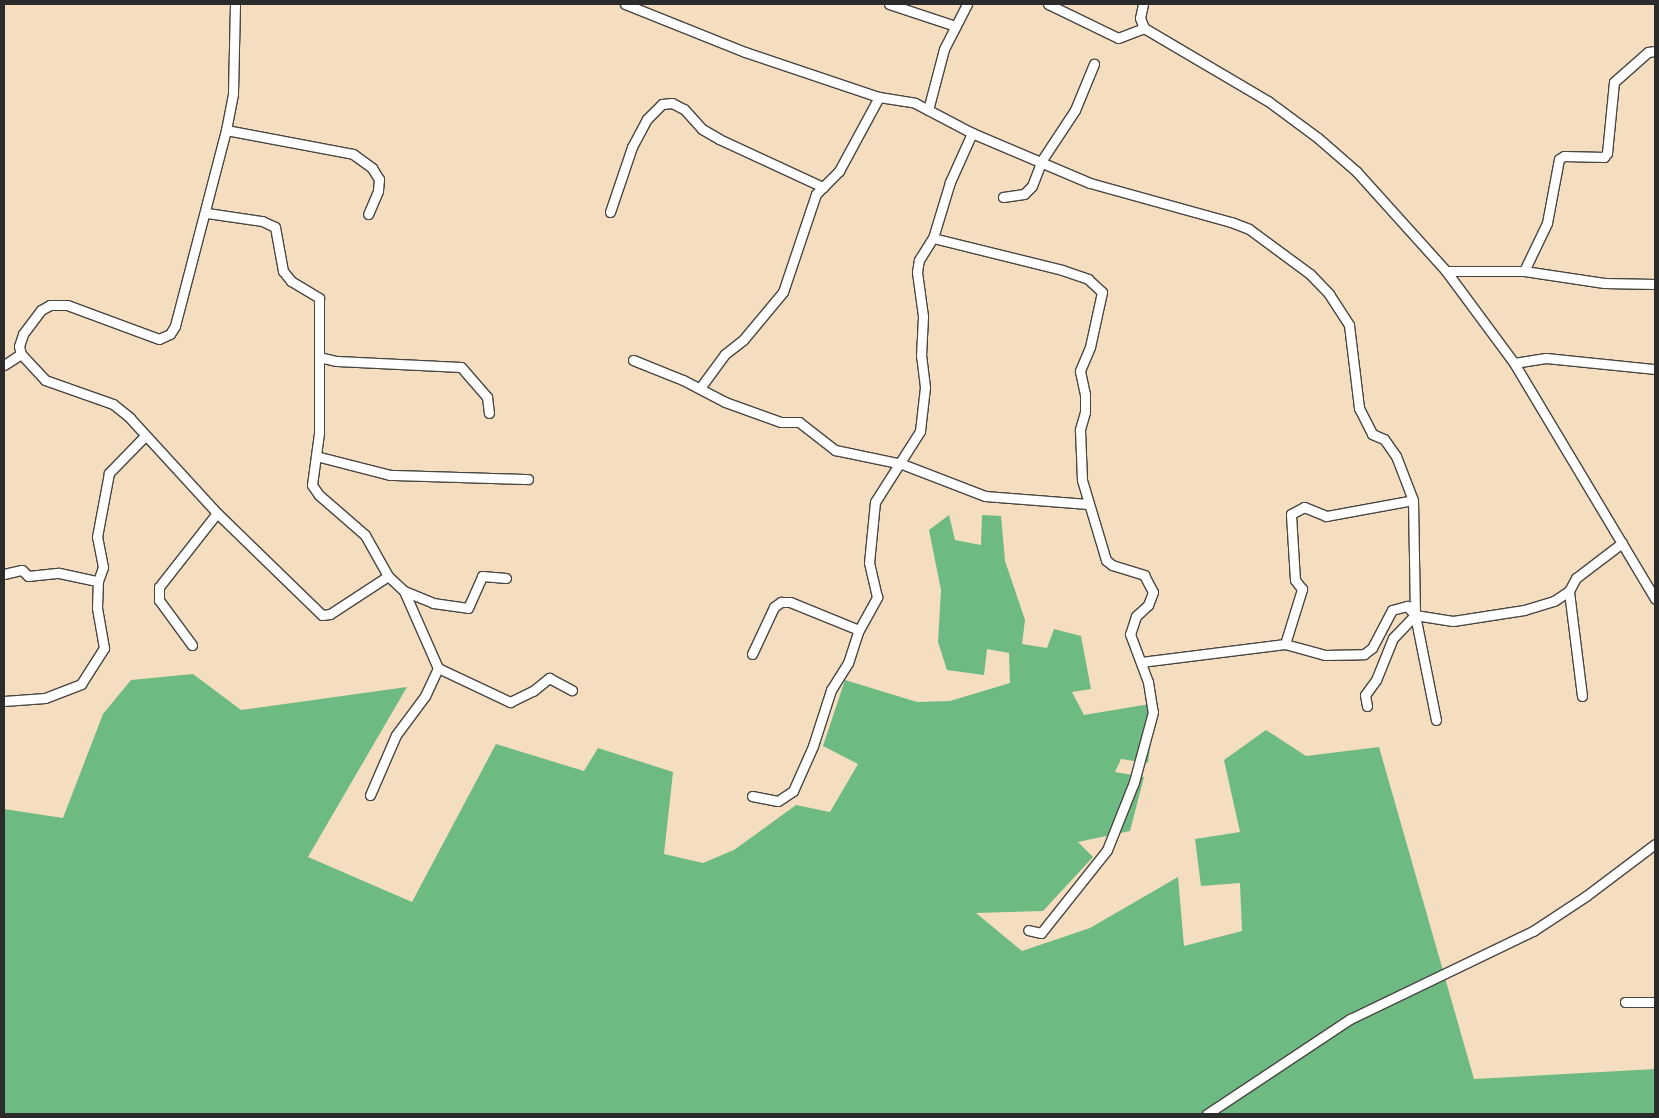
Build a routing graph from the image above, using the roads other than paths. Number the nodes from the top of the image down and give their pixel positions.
1 (235, 4) edge
2 (625, 4) edge
3 (889, 4) edge
4 (967, 4) edge
5 (1048, 4) edge
6 (1143, 4) edge
7 (955, 26) junction
8 (1144, 28) junction
9 (1655, 51) edge
10 (1094, 64) dead end
11 (880, 98) junction
12 (928, 110) junction
13 (226, 130) junction
14 (972, 133) junction
15 (1042, 160) junction
16 (823, 187) junction
17 (1002, 197) dead end
18 (610, 212) dead end
19 (207, 213) junction
20 (368, 214) dead end
21 (933, 238) junction
22 (1446, 271) junction
23 (1524, 271) junction
24 (1655, 284) edge
25 (21, 354) junction
26 (319, 357) junction
27 (633, 360) dead end
28 (1514, 363) junction
29 (4, 365) edge
30 (1655, 369) edge
31 (700, 388) junction
32 (489, 413) dead end
33 (145, 436) junction
34 (316, 456) junction
35 (902, 464) junction
36 (528, 479) dead end
37 (1413, 500) junction
38 (1088, 504) junction
39 (217, 513) junction
40 (1622, 543) junction
41 (4, 574) edge
42 (388, 576) junction
43 (506, 578) dead end
44 (98, 581) junction
45 (1569, 591) junction
46 (404, 592) junction
47 (1655, 599) edge
48 (1415, 615) junction
49 (859, 630) junction
50 (1284, 644) junction
51 (192, 645) dead end
52 (752, 654) dead end
53 (1141, 662) junction
54 (438, 668) junction
55 (572, 690) dead end
56 (1582, 696) dead end
57 (4, 701) edge
58 (1366, 706) dead end
59 (1436, 720) dead end
60 (370, 795) dead end
61 (752, 796) dead end
62 (1654, 848) edge
63 (1028, 930) dead end
64 (1625, 1002) dead end
65 (1655, 1002) edge
66 (1207, 1114) edge

1 - 13 street
2 - 11 street
3 - 7 street
4 - 7 street
5 - 8 street
6 - 8 street
7 - 12 street
8 - 22 street
9 - 23 street
10 - 15 street
11 - 12 street
11 - 16 street
12 - 14 street
13 - 19 street
13 - 20 street
14 - 15 street
14 - 21 street
15 - 17 street
15 - 37 street
16 - 18 street
16 - 31 street
19 - 25 street
19 - 26 street
21 - 35 street
21 - 38 street
22 - 23 street
22 - 28 street
23 - 24 street
25 - 29 street
25 - 33 street
26 - 32 street
26 - 34 street
27 - 31 street
28 - 30 street
28 - 40 street
31 - 35 street
33 - 39 street
33 - 44 street
34 - 36 street
34 - 42 street
35 - 38 street
35 - 49 street
37 - 48 street
37 - 50 street
38 - 53 street
39 - 42 street
39 - 51 street
40 - 45 street
40 - 47 street
41 - 44 street
42 - 46 street
43 - 46 street
44 - 57 street
45 - 48 street
45 - 56 street
46 - 54 street
48 - 50 street
48 - 58 street
48 - 59 street
49 - 52 street
49 - 61 street
50 - 53 street
53 - 63 street
54 - 55 street
54 - 60 street
62 - 66 street
64 - 65 street

